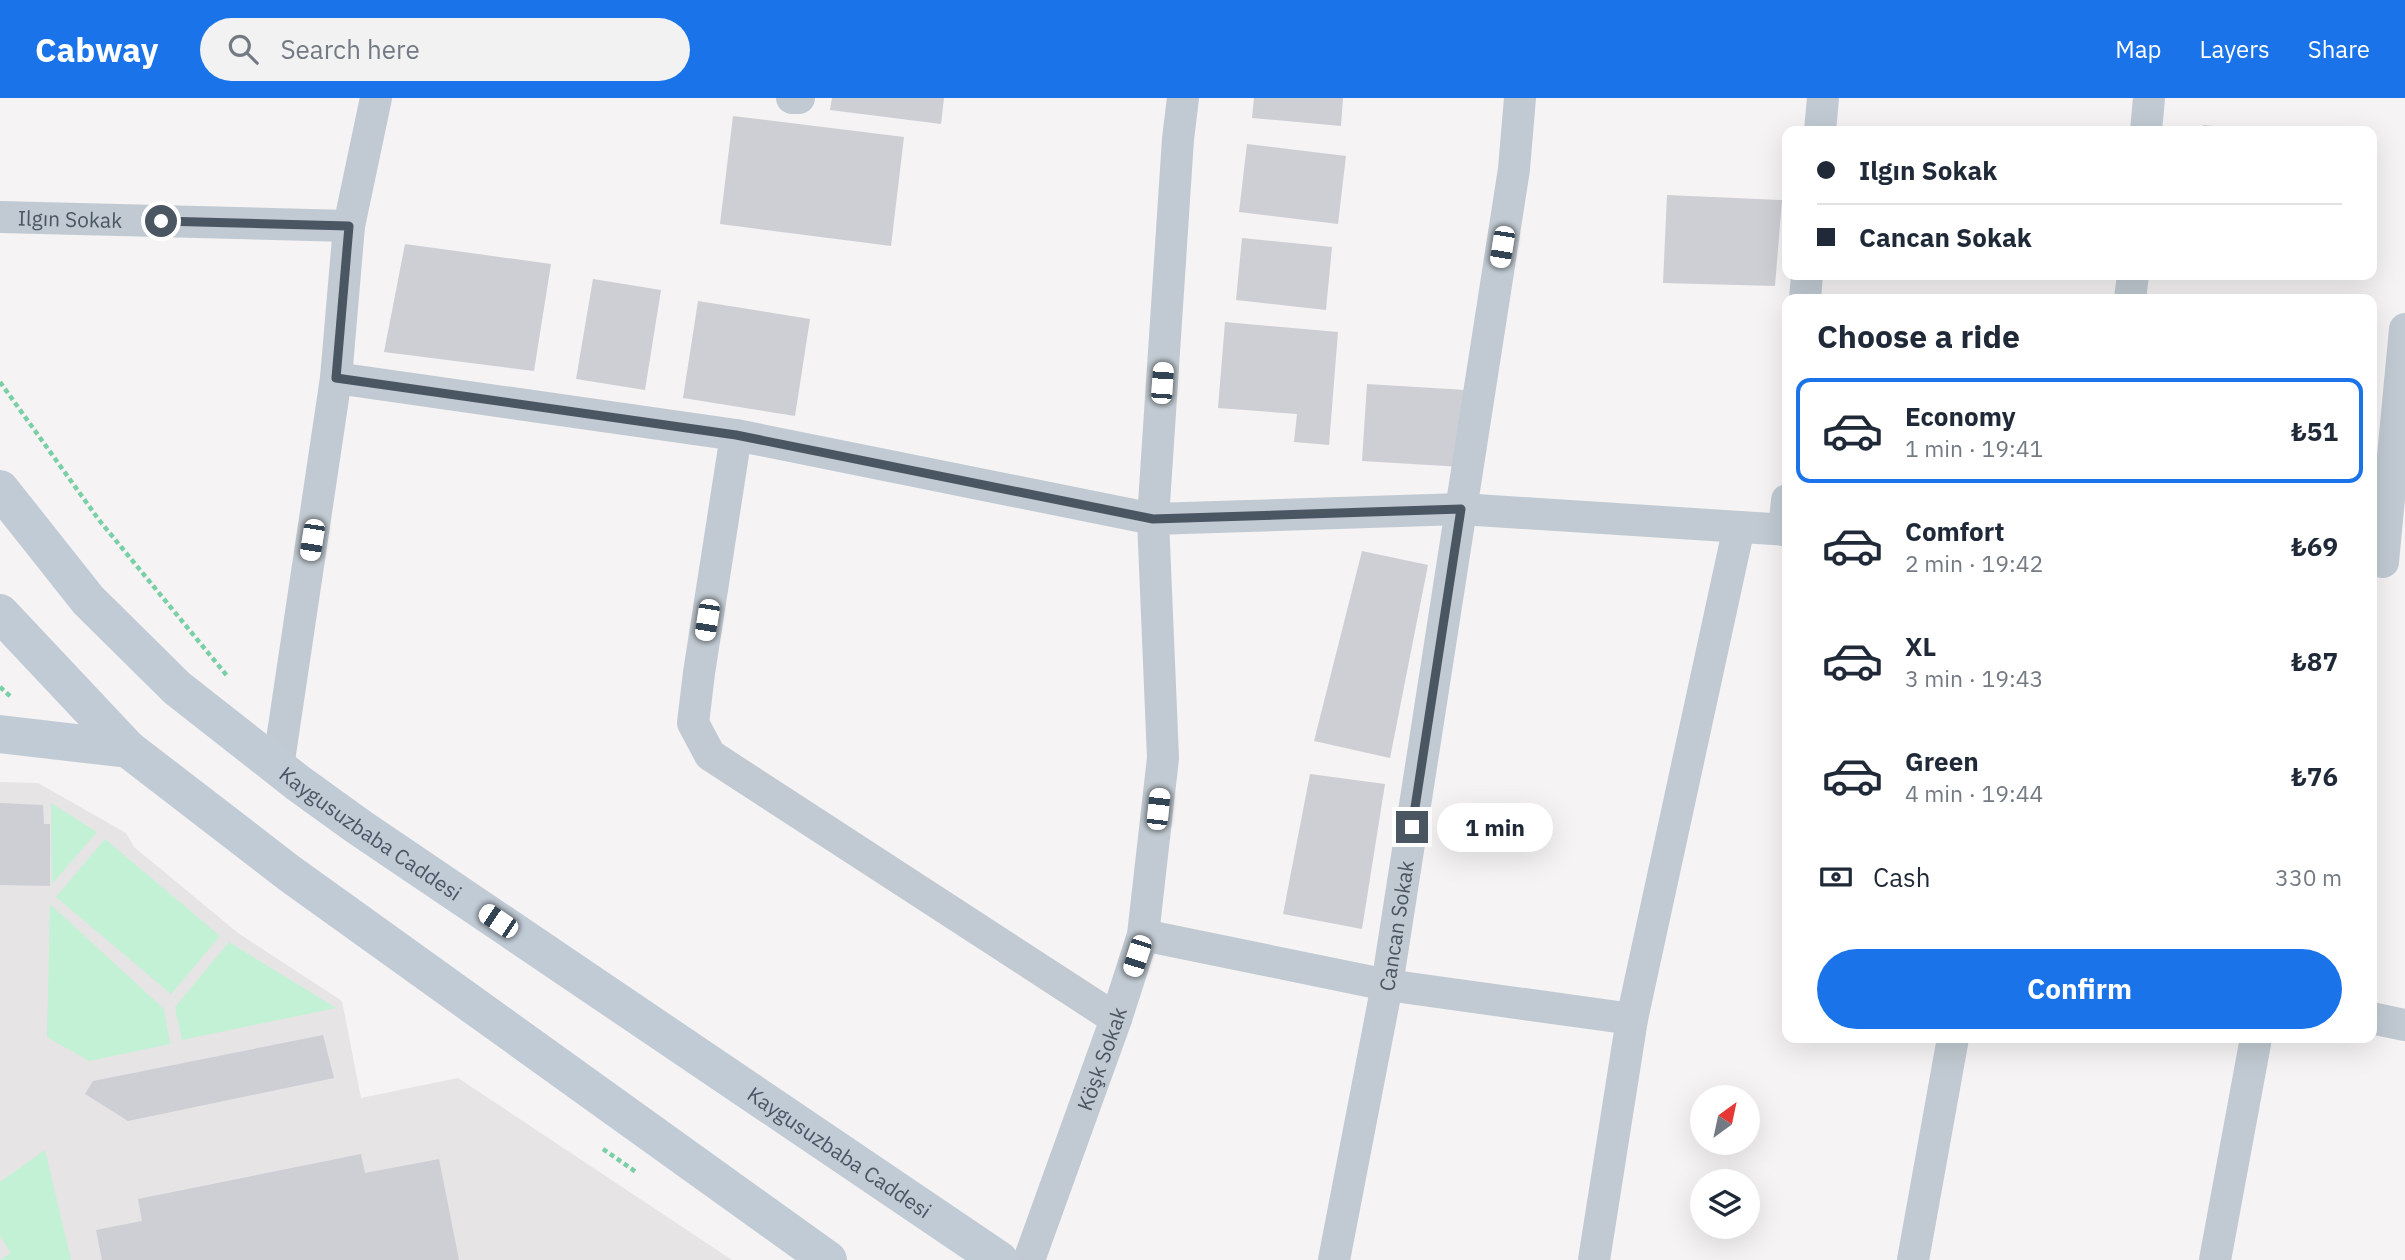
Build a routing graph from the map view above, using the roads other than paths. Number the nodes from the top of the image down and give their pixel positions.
1 (376, 98) edge
2 (793, 98) edge
3 (799, 98) edge
4 (1183, 98) edge
5 (1520, 98) edge
6 (1823, 98) edge
7 (2149, 98) edge
8 (1820, 126) edge
9 (2146, 126) edge
10 (0, 217) edge
11 (349, 226) junction
12 (2405, 329) edge
13 (336, 378) junction
14 (736, 435) junction
15 (0, 489) edge
16 (1461, 509) junction
17 (1153, 519) junction
18 (1782, 521) edge
19 (1739, 527) junction
20 (2386, 562) edge
21 (0, 612) edge
22 (0, 734) edge
23 (128, 749) junction
24 (278, 767) junction
25 (1143, 935) junction
26 (1387, 985) junction
27 (1116, 1019) junction
28 (1632, 1019) junction
29 (2377, 1019) edge
30 (2405, 1025) edge
31 (1951, 1043) edge
32 (2255, 1043) edge
33 (828, 1260) edge
34 (999, 1260) edge
35 (1028, 1260) edge
36 (1334, 1260) edge
37 (1594, 1260) edge
38 (1913, 1260) edge
39 (2216, 1260) edge

1 - 11 street
2 - 3 street
4 - 17 street, Köşk Sokak
5 - 16 street, Cancan Sokak
6 - 8 street
7 - 9 street
10 - 11 street, Ilgın Sokak
11 - 13 street
12 - 20 street
13 - 14 street
13 - 24 street
14 - 17 street
14 - 27 street
15 - 24 main road, Kaygusuzbaba Caddesi
16 - 17 street
16 - 19 street
16 - 26 street, Cancan Sokak
17 - 25 street, Köşk Sokak
18 - 19 street
19 - 28 street
21 - 23 main road
22 - 23 main road
23 - 33 main road
24 - 34 main road, Kaygusuzbaba Caddesi
25 - 26 street
25 - 27 street, Köşk Sokak
26 - 28 street
26 - 36 street, Cancan Sokak
27 - 35 street, Köşk Sokak
28 - 37 street
29 - 30 street
31 - 38 street
32 - 39 street

